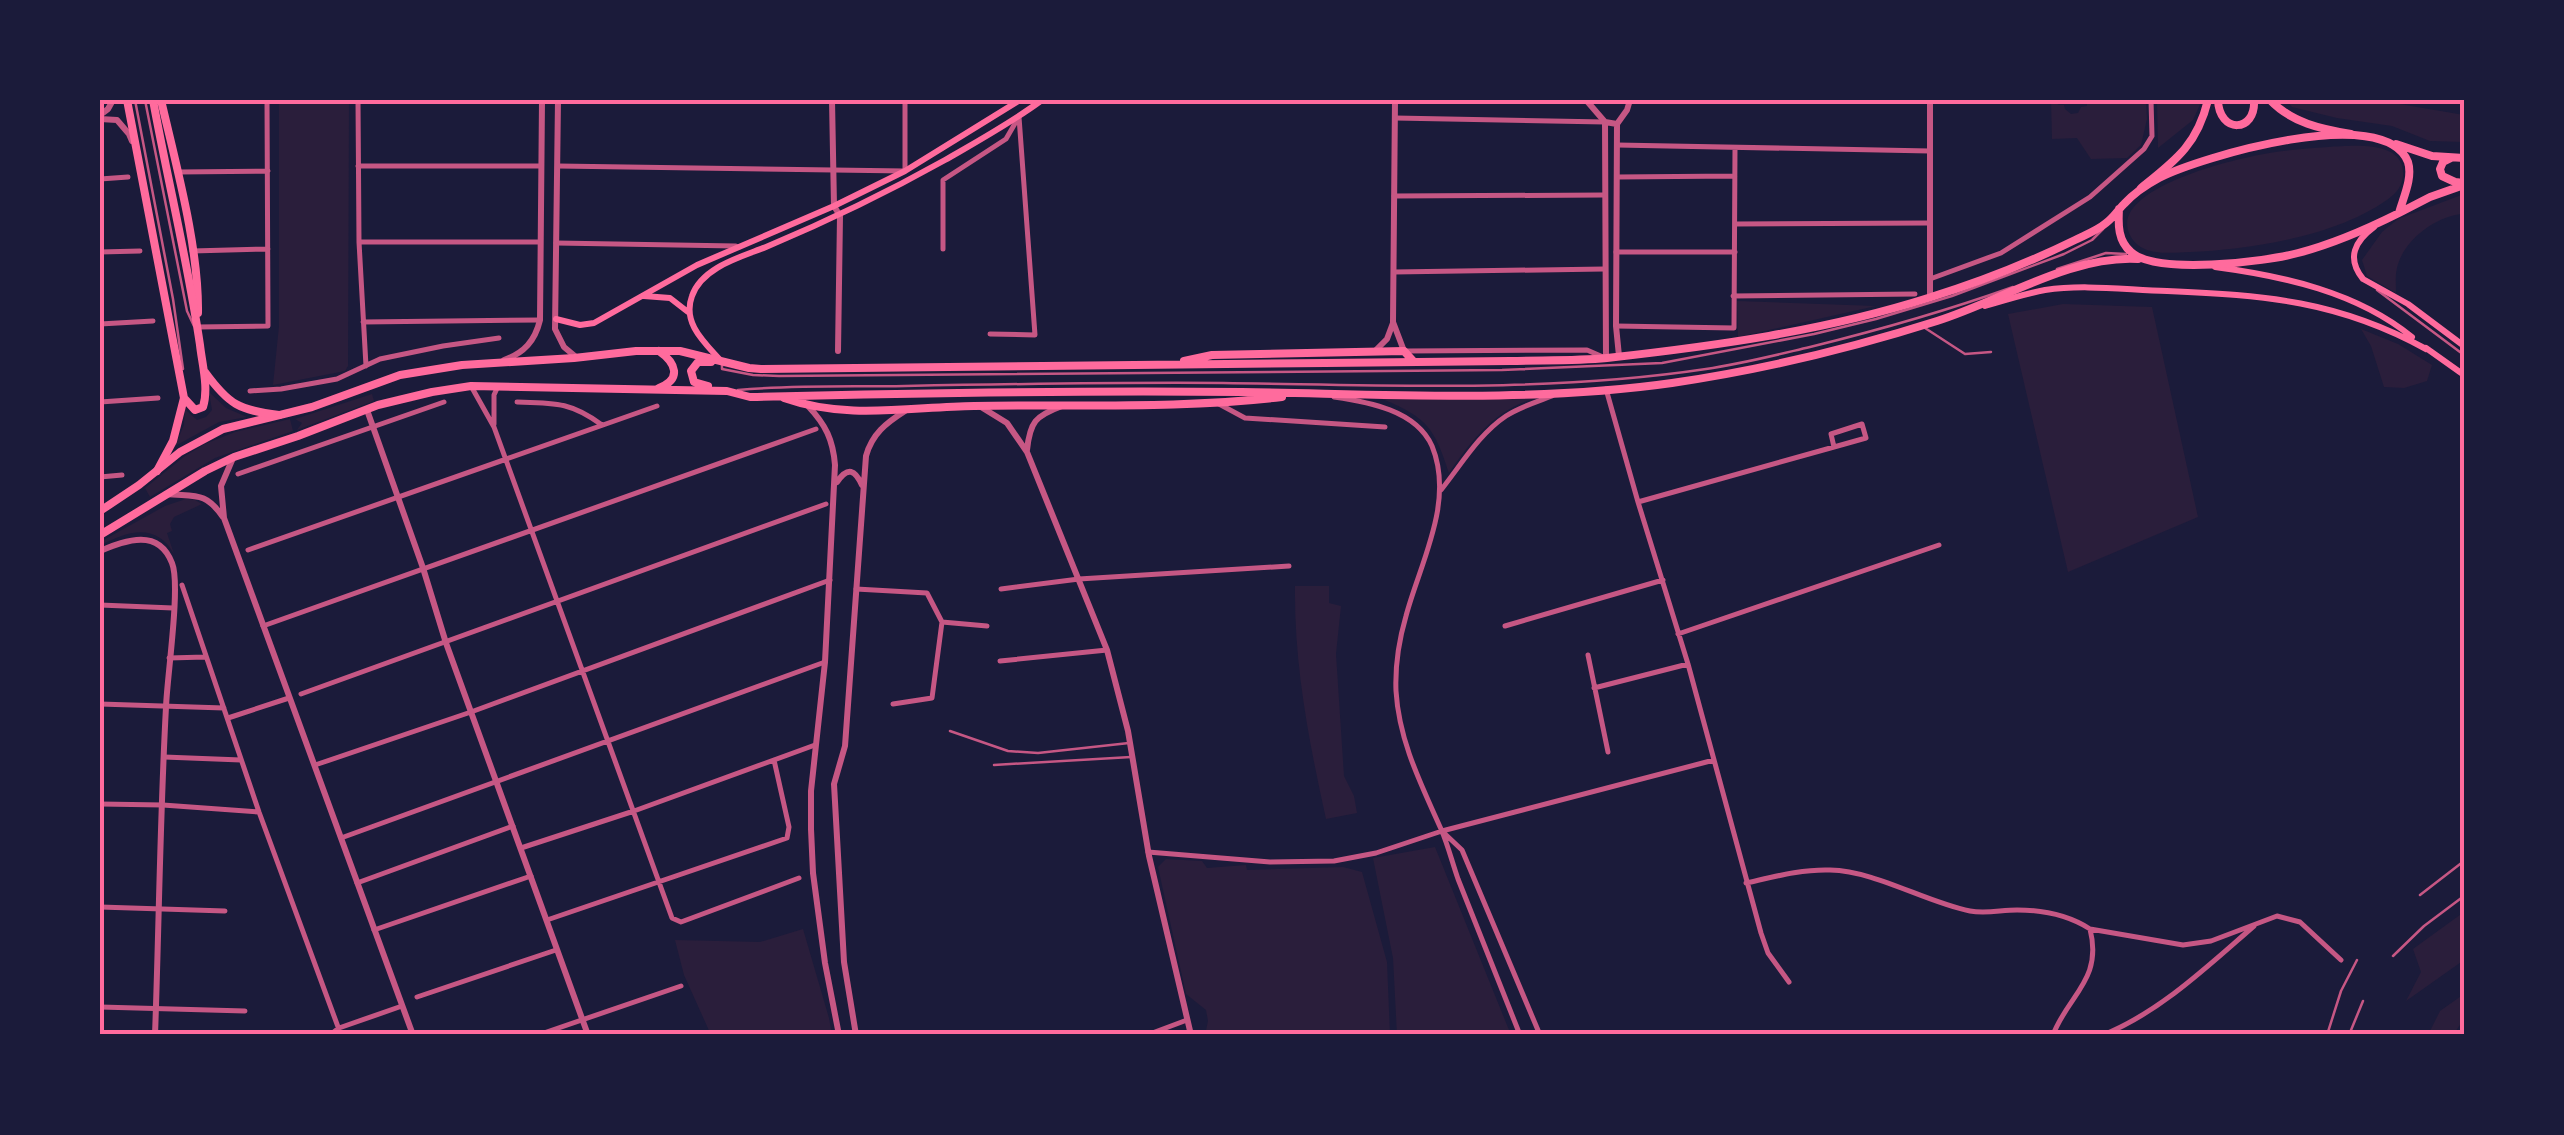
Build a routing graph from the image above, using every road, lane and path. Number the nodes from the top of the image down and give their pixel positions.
1 (113, 100) edge
2 (126, 100) edge
3 (135, 100) edge
4 (145, 100) edge
5 (153, 100) edge
6 (161, 100) edge
7 (268, 100) edge
8 (358, 100) edge
9 (542, 100) edge
10 (558, 100) edge
11 (832, 100) edge
12 (905, 100) edge
13 (1020, 100) edge
14 (1042, 100) edge
15 (1395, 100) edge
16 (1586, 100) edge
17 (1630, 100) edge
18 (1930, 100) edge
19 (2151, 100) edge
20 (2208, 100) edge
21 (2218, 100) edge
22 (2254, 100) edge
23 (2270, 100) edge
24 (100, 117) edge
25 (1019, 117) junction
26 (1395, 118) junction
27 (1605, 122) junction
28 (1618, 124) junction
29 (2351, 134) junction
30 (2377, 137) junction
31 (1617, 146) junction
32 (1736, 148) junction
33 (1930, 151) junction
34 (136, 153) junction
35 (2451, 158) junction
36 (2464, 158) edge
37 (358, 166) junction
38 (541, 166) junction
39 (558, 166) junction
40 (268, 171) junction
41 (832, 171) junction
42 (904, 171) junction
43 (178, 172) junction
44 (1735, 176) junction
45 (128, 177) dead end
46 (1617, 177) junction
47 (100, 179) edge
48 (2464, 184) edge
49 (2141, 188) junction
50 (1604, 194) junction
51 (1394, 196) junction
52 (834, 206) junction
53 (2119, 209) junction
54 (2399, 213) junction
55 (840, 216) junction
56 (2381, 222) junction
57 (2106, 223) junction
58 (1735, 224) junction
59 (1929, 224) junction
60 (358, 242) junction
61 (540, 242) junction
62 (556, 242) junction
63 (739, 246) junction
64 (268, 249) junction
65 (943, 250) dead end
66 (140, 251) dead end
67 (192, 251) junction
68 (100, 252) edge
69 (1616, 252) junction
70 (1735, 252) junction
71 (2143, 260) junction
72 (2194, 265) junction
73 (1604, 269) junction
74 (1394, 272) junction
75 (2363, 278) junction
76 (1930, 279) junction
77 (1916, 294) dead end
78 (643, 296) junction
79 (1734, 296) junction
80 (1930, 298) junction
81 (1979, 307) junction
82 (688, 312) junction
83 (540, 320) junction
84 (556, 320) junction
85 (153, 321) dead end
86 (363, 322) junction
87 (1393, 322) junction
88 (100, 324) edge
89 (1616, 326) junction
90 (1921, 326) junction
91 (198, 332) junction
92 (990, 334) dead end
93 (500, 338) dead end
94 (2464, 346) edge
95 (2426, 349) junction
96 (659, 351) junction
97 (1404, 351) junction
98 (838, 352) dead end
99 (1374, 352) junction
100 (1991, 352) dead end
101 (2464, 355) edge
102 (1619, 356) junction
103 (577, 358) junction
104 (1606, 358) junction
105 (498, 362) junction
106 (722, 362) junction
107 (1414, 362) junction
108 (1162, 365) junction
109 (366, 366) junction
110 (203, 369) junction
111 (2464, 375) edge
112 (471, 386) junction
113 (498, 386) junction
114 (182, 387) junction
115 (655, 389) junction
116 (1606, 389) junction
117 (250, 391) dead end
118 (727, 391) junction
119 (1561, 392) junction
120 (1311, 394) junction
121 (779, 396) junction
122 (158, 398) dead end
123 (184, 398) junction
124 (100, 402) edge
125 (444, 402) dead end
126 (518, 402) dead end
127 (1067, 404) junction
128 (1220, 404) junction
129 (657, 406) dead end
130 (808, 406) junction
131 (977, 406) junction
132 (907, 409) junction
133 (367, 410) junction
134 (279, 415) junction
135 (602, 424) junction
136 (372, 426) junction
137 (1386, 426) dead end
138 (494, 427) junction
139 (816, 429) dead end
140 (1834, 447) junction
141 (1027, 452) junction
142 (234, 457) junction
143 (506, 458) junction
144 (157, 471) junction
145 (238, 474) dead end
146 (122, 475) dead end
147 (100, 477) edge
148 (836, 485) junction
149 (863, 486) junction
150 (1440, 493) junction
151 (166, 494) junction
152 (398, 497) junction
153 (1638, 502) junction
154 (826, 504) dead end
155 (100, 510) edge
156 (224, 518) junction
157 (532, 530) junction
158 (100, 535) edge
159 (1940, 544) dead end
160 (248, 550) dead end
161 (100, 552) edge
162 (1289, 566) dead end
163 (423, 568) junction
164 (1080, 579) junction
165 (830, 580) junction
166 (1662, 580) junction
167 (182, 586) dead end
168 (856, 588) junction
169 (1001, 589) dead end
170 (557, 600) junction
171 (100, 605) edge
172 (173, 608) junction
173 (942, 622) junction
174 (263, 626) junction
175 (988, 626) dead end
176 (1505, 626) dead end
177 (1678, 634) junction
178 (446, 643) junction
179 (1107, 650) junction
180 (1588, 655) dead end
181 (205, 657) junction
182 (169, 658) junction
183 (1000, 661) dead end
184 (825, 662) junction
185 (1688, 664) junction
186 (583, 671) junction
187 (1594, 688) junction
188 (301, 694) dead end
189 (290, 698) junction
190 (100, 704) edge
191 (893, 704) dead end
192 (166, 706) junction
193 (224, 708) junction
194 (472, 712) junction
195 (228, 718) junction
196 (950, 732) dead end
197 (609, 742) junction
198 (1130, 743) junction
199 (816, 745) junction
200 (1608, 752) dead end
201 (164, 757) junction
202 (1133, 758) junction
203 (241, 760) junction
204 (774, 760) junction
205 (1714, 760) junction
206 (994, 765) dead end
207 (314, 766) junction
208 (496, 781) junction
209 (100, 804) edge
210 (162, 805) junction
211 (634, 811) junction
212 (259, 812) junction
213 (512, 826) junction
214 (1442, 831) junction
215 (341, 838) junction
216 (521, 848) junction
217 (1148, 852) junction
218 (2464, 861) edge
219 (531, 876) junction
220 (798, 878) dead end
221 (357, 883) junction
222 (660, 883) junction
223 (1746, 883) junction
224 (2420, 895) dead end
225 (2464, 896) edge
226 (100, 907) edge
227 (159, 909) junction
228 (225, 911) dead end
229 (547, 920) junction
230 (2258, 924) junction
231 (2090, 929) junction
232 (374, 930) junction
233 (558, 950) junction
234 (2393, 956) dead end
235 (2340, 960) dead end
236 (2357, 960) dead end
237 (1789, 982) dead end
238 (681, 986) dead end
239 (417, 997) dead end
240 (2363, 1002) dead end
241 (402, 1006) junction
242 (100, 1007) edge
243 (156, 1009) junction
244 (246, 1011) dead end
245 (583, 1020) junction
246 (1188, 1020) junction
247 (340, 1032) edge
248 (155, 1035) edge
249 (330, 1035) edge
250 (413, 1035) edge
251 (538, 1035) edge
252 (588, 1035) edge
253 (839, 1035) edge
254 (856, 1035) edge
255 (1148, 1035) edge
256 (1191, 1035) edge
257 (1520, 1035) edge
258 (1540, 1035) edge
259 (2053, 1035) edge
260 (2103, 1035) edge
261 (2327, 1035) edge
262 (2348, 1035) edge

1 - 24 street
2 - 34 main road
3 - 114 lane
4 - 91 lane
5 - 91 main road
6 - 43 main road
7 - 40 street
8 - 37 street
9 - 38 street
10 - 39 street
11 - 41 street
12 - 42 street
13 - 42 main road
14 - 25 main road
15 - 26 street
16 - 27 street
17 - 28 street
18 - 33 street
19 - 76 street
20 - 49 main road
21 - 22 main road
23 - 29 main road
24 - 34 street
25 - 55 main road
25 - 65 street
25 - 92 street
26 - 27 street
26 - 51 street
27 - 28 street
27 - 50 street
28 - 31 street
29 - 30 main road
29 - 49 main road
30 - 35 main road
30 - 54 main road
31 - 32 street
31 - 46 street
32 - 33 street
32 - 44 street
33 - 59 street
34 - 114 main road
35 - 36 main road
35 - 48 main road
37 - 38 street
37 - 60 street
38 - 61 street
39 - 41 street
39 - 62 street
40 - 43 street
40 - 64 street
41 - 42 street
41 - 52 street
42 - 52 main road
43 - 67 main road
44 - 46 street
44 - 58 street
45 - 47 street
46 - 69 street
48 - 54 main road
49 - 53 main road
50 - 51 street
50 - 73 street
51 - 74 street
52 - 55 street
52 - 63 main road
53 - 57 main road
53 - 71 main road
54 - 56 main road
55 - 82 main road
55 - 98 street
56 - 72 main road
56 - 75 main road
57 - 80 main road
57 - 106 lane
58 - 59 street
58 - 70 street
59 - 76 street
60 - 61 street
60 - 86 street
61 - 83 street
62 - 63 street
62 - 84 street
63 - 78 main road
64 - 67 street
64 - 91 street
66 - 68 street
67 - 91 main road
69 - 70 street
69 - 89 street
70 - 79 street
71 - 72 main road
71 - 81 main road
71 - 118 lane
72 - 95 main road
73 - 74 street
73 - 104 street
74 - 87 street
75 - 94 main road
75 - 101 lane
76 - 80 street
77 - 79 street
78 - 82 main road
78 - 84 main road
79 - 89 street
80 - 102 main road
81 - 90 main road
81 - 95 main road
82 - 106 main road
83 - 86 street
83 - 105 street
84 - 103 street
85 - 88 street
86 - 109 street
87 - 97 street
87 - 99 street
89 - 102 street
90 - 100 lane
90 - 116 main road
91 - 110 main road
93 - 109 street
95 - 111 main road
96 - 103 main road
96 - 106 main road
96 - 115 main road
97 - 99 main road
97 - 104 street
97 - 107 main road
99 - 108 main road
102 - 104 main road
103 - 105 main road
104 - 107 main road
105 - 134 main road
106 - 108 main road
106 - 118 main road
107 - 108 main road
109 - 117 street
110 - 123 main road
110 - 134 main road
112 - 113 main road
112 - 133 main road
112 - 138 street
113 - 115 main road
113 - 138 street
114 - 123 main road
115 - 118 main road
116 - 119 main road
116 - 153 street
118 - 121 main road
119 - 120 main road
119 - 150 street
120 - 121 main road
120 - 128 main road
120 - 150 street
121 - 130 main road
122 - 124 street
123 - 144 main road
125 - 136 street
126 - 135 street
127 - 128 main road
127 - 131 main road
127 - 141 street
128 - 137 street
129 - 135 street
130 - 132 main road
130 - 148 street
131 - 132 main road
131 - 141 street
132 - 149 street
133 - 136 street
133 - 142 main road
134 - 144 main road
135 - 143 street
136 - 145 street
136 - 152 street
138 - 143 street
139 - 157 street
140 - 140 street
140 - 153 street
141 - 164 street
142 - 151 main road
142 - 156 street
143 - 152 street
143 - 157 street
144 - 155 main road
146 - 147 street
148 - 149 street
148 - 165 street
149 - 168 street
150 - 214 street
151 - 156 street
151 - 158 main road
152 - 160 street
152 - 163 street
153 - 166 street
154 - 170 street
156 - 174 street
157 - 163 street
157 - 170 street
159 - 177 street
161 - 172 street
162 - 164 street
163 - 174 street
163 - 178 street
164 - 169 street
164 - 179 street
165 - 184 street
165 - 186 street
166 - 176 street
166 - 177 street
167 - 181 street
168 - 173 street
168 - 254 street
170 - 178 street
170 - 186 street
171 - 172 street
172 - 182 street
173 - 175 street
173 - 191 street
174 - 189 street
177 - 185 street
178 - 188 street
178 - 194 street
179 - 183 street
179 - 198 street
180 - 187 street
181 - 182 street
181 - 193 street
182 - 192 street
184 - 197 street
184 - 199 street
185 - 187 street
185 - 205 street
186 - 194 street
186 - 197 street
187 - 200 street
189 - 195 street
189 - 207 street
190 - 192 street
192 - 193 street
192 - 201 street
193 - 195 street
194 - 207 street
194 - 208 street
195 - 203 street
196 - 198 lane
197 - 208 street
197 - 211 street
198 - 202 street
199 - 204 street
199 - 253 street
201 - 203 street
201 - 210 street
202 - 206 lane
202 - 217 street
203 - 212 street
204 - 211 street
204 - 222 street
205 - 214 street
205 - 223 street
207 - 215 street
208 - 213 street
208 - 215 street
209 - 210 street
210 - 212 street
210 - 227 street
211 - 216 street
211 - 222 street
212 - 247 street
213 - 216 street
213 - 221 street
214 - 217 street
214 - 257 street
214 - 258 street
215 - 221 street
216 - 219 street
217 - 246 street
218 - 224 lane
219 - 229 street
219 - 232 street
220 - 222 street
221 - 232 street
222 - 229 street
223 - 231 street
223 - 237 street
225 - 234 lane
226 - 227 street
227 - 228 street
227 - 243 street
229 - 233 street
230 - 231 street
230 - 235 street
230 - 260 street
231 - 259 street
232 - 241 street
233 - 239 street
233 - 245 street
236 - 261 lane
238 - 245 street
240 - 262 lane
241 - 247 street
241 - 250 street
242 - 243 street
243 - 244 street
243 - 248 street
245 - 251 street
245 - 252 street
246 - 255 street
246 - 256 street
247 - 249 street

